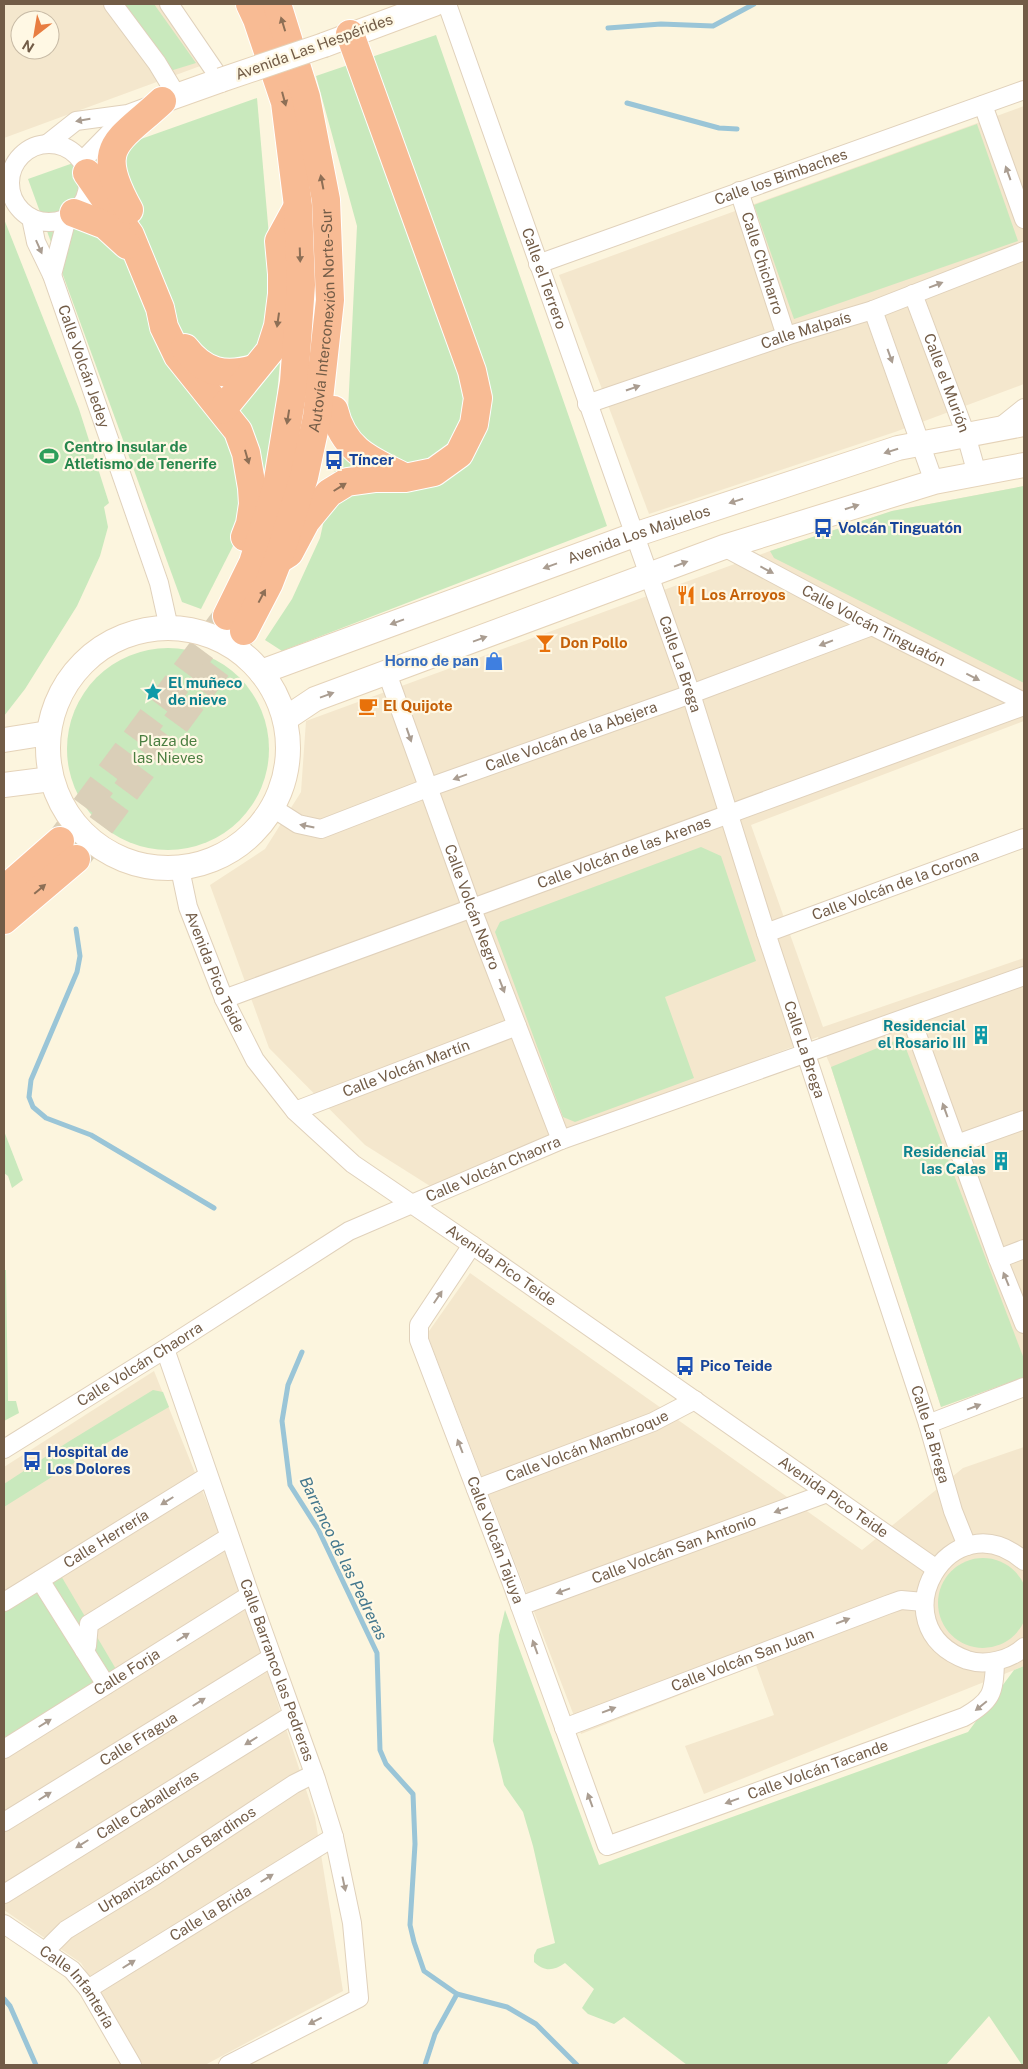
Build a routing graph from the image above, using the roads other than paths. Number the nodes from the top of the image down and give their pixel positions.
1 (113, 4) edge
2 (169, 4) edge
3 (250, 4) edge
4 (277, 4) edge
5 (434, 4) edge
6 (447, 4) edge
7 (350, 34) junction
8 (221, 80) junction
9 (1024, 90) edge
10 (169, 98) junction
11 (983, 104) junction
12 (128, 114) junction
13 (47, 144) junction
14 (23, 154) junction
15 (4, 159) edge
16 (84, 167) junction
17 (7, 187) edge
18 (739, 191) junction
19 (298, 206) junction
20 (71, 216) junction
21 (31, 218) junction
22 (1024, 219) edge
23 (1024, 251) edge
24 (139, 256) junction
25 (538, 264) junction
26 (52, 275) junction
27 (913, 294) junction
28 (330, 300) junction
29 (160, 308) junction
30 (873, 310) junction
31 (786, 336) junction
32 (254, 369) junction
33 (587, 404) junction
34 (1024, 408) edge
35 (222, 410) junction
36 (334, 410) junction
37 (1024, 424) edge
38 (999, 428) junction
39 (966, 435) junction
40 (921, 443) junction
41 (1024, 465) edge
42 (977, 474) junction
43 (405, 478) junction
44 (934, 482) junction
45 (306, 521) junction
46 (637, 544) junction
47 (724, 547) junction
48 (278, 560) junction
49 (648, 576) junction
50 (230, 618) junction
51 (872, 626) junction
52 (169, 628) junction
53 (261, 672) junction
54 (387, 673) junction
55 (691, 694) junction
56 (1024, 702) edge
57 (1024, 706) edge
58 (285, 719) junction
59 (48, 733) junction
60 (4, 740) edge
61 (51, 779) junction
62 (4, 785) edge
63 (427, 788) junction
64 (273, 808) junction
65 (730, 815) junction
66 (1024, 838) edge
67 (180, 869) junction
68 (4, 890) edge
69 (472, 909) junction
70 (4, 920) edge
71 (766, 933) junction
72 (1024, 976) edge
73 (224, 999) junction
74 (911, 1018) junction
75 (517, 1026) junction
76 (806, 1054) junction
77 (295, 1111) junction
78 (1024, 1120) edge
79 (562, 1140) junction
80 (957, 1144) junction
81 (413, 1204) junction
82 (472, 1245) junction
83 (1024, 1249) edge
84 (998, 1258) junction
85 (1024, 1324) edge
86 (165, 1349) junction
87 (1024, 1387) edge
88 (694, 1400) junction
89 (928, 1424) junction
90 (4, 1449) edge
91 (208, 1476) junction
92 (476, 1489) junction
93 (827, 1494) junction
94 (230, 1537) junction
95 (967, 1546) junction
96 (1024, 1561) edge
97 (935, 1568) junction
98 (40, 1580) junction
99 (250, 1595) junction
100 (4, 1602) edge
101 (924, 1602) junction
102 (520, 1606) junction
103 (1024, 1647) edge
104 (84, 1650) junction
105 (272, 1657) junction
106 (994, 1662) junction
107 (106, 1685) junction
108 (292, 1716) junction
109 (564, 1728) junction
110 (4, 1747) edge
111 (314, 1774) junction
112 (4, 1822) edge
113 (334, 1837) junction
114 (607, 1846) joint
115 (4, 1894) edge
116 (4, 1924) edge
117 (45, 1951) junction
118 (88, 1989) junction
119 (132, 2065) edge
120 (228, 2065) edge

1 - 10 street
2 - 8 street
3 -> 19 highway, Autovía Interconexión Norte-Sur
28 -> 4 highway, Autovía Interconexión Norte-Sur
5 - 7 street, Avenida Las Hespérides
6 - 25 street, Calle el Terrero
7 - 8 street, Avenida Las Hespérides, bridge
7 - 43 highway
8 - 10 street, Avenida Las Hespérides
9 - 11 street, Calle los Bimbaches
10 - 12 street
10 - 24 highway
11 - 18 street, Calle los Bimbaches
22 -> 11 street
12 -> 13 street
12 - 16 street
13 - 14 street
13 - 16 street
14 - 15 street
14 - 17 street
16 - 20 street
16 - 24 highway
17 - 21 street
18 - 25 street, Calle los Bimbaches
18 - 31 street, Calle Chicharro
19 -> 32 highway
19 -> 50 highway, Autovía Interconexión Norte-Sur
20 - 21 street
20 - 24 highway
20 - 26 street
21 -> 26 street, Calle Volcán Jedey
27 -> 23 street, Calle Malpaís
24 - 29 highway
25 - 33 street, Calle el Terrero
26 - 52 street, Calle Volcán Jedey
27 - 30 street, Calle Malpaís
27 - 39 street, Calle el Murión
28 - 36 highway
28 - 48 highway, Autovía Interconexión Norte-Sur
29 - 32 highway
29 - 35 highway
30 - 31 street, Calle Malpaís
30 -> 40 street
33 -> 31 street, Calle Malpaís
32 - 35 highway
33 - 46 street, Calle el Terrero
34 - 38 street
35 -> 50 highway
36 - 43 highway
36 - 45 highway
37 - 38 street, Avenida Los Majuelos
38 - 39 street, Avenida Los Majuelos
39 - 40 street, Avenida Los Majuelos
39 - 42 street, Calle el Murión
40 - 44 street
40 -> 46 street, Avenida Los Majuelos
41 - 42 street
42 - 44 street
45 -> 43 highway
47 -> 44 street
45 - 48 highway
46 - 49 street, Calle La Brega
46 -> 53 street, Avenida Los Majuelos
49 -> 47 street
47 -> 51 street, Calle Volcán Tinguatón
50 -> 48 highway, Autovía Interconexión Norte-Sur
54 -> 49 street
49 - 55 street, Calle La Brega
51 -> 55 street, Calle Volcán de la Abejera
51 -> 56 street, Calle Volcán Tinguatón
52 - 53 street
52 - 59 street
53 - 58 street
58 -> 54 street
54 -> 63 street, Calle Volcán Negro
55 -> 63 street, Calle Volcán de la Abejera
55 - 65 street, Calle La Brega
57 - 65 street, Calle Volcán de las Arenas
58 - 64 street
59 - 60 street
59 - 61 street
61 - 62 street
61 - 67 street
63 -> 64 street, Calle Volcán de la Abejera
63 - 69 street, Calle Volcán Negro
64 - 67 street
65 - 69 street, Calle Volcán de las Arenas
65 - 71 street, Calle La Brega
66 - 71 street, Calle Volcán de la Corona
67 - 73 street, Avenida Pico Teide
70 -> 68 highway
69 - 73 street, Calle Volcán de las Arenas
69 -> 75 street, Calle Volcán Negro
71 - 76 street, Calle La Brega
72 - 74 street, Calle Volcán Chaorra
73 - 77 street, Avenida Pico Teide
74 - 76 street, Calle Volcán Chaorra
80 -> 74 street
75 - 77 street, Calle Volcán Martín
75 - 79 street, Calle Volcán Negro
76 - 79 street, Calle Volcán Chaorra
76 - 89 street, Calle La Brega
77 - 81 street, Avenida Pico Teide
78 - 80 street
79 - 81 street, Calle Volcán Chaorra
80 - 84 street
81 - 82 street, Avenida Pico Teide
81 - 86 street, Calle Volcán Chaorra
82 - 88 street, Avenida Pico Teide
92 -> 82 street, Calle Volcán Tajuya
83 - 84 street
85 -> 84 street
86 - 90 street, Calle Volcán Chaorra
86 - 91 street, Calle Barranco las Pedreras
89 -> 87 street
88 - 92 street, Calle Volcán Mambroque
88 - 93 street, Avenida Pico Teide
89 - 95 street, Calle La Brega
91 - 94 street, Calle Barranco las Pedreras
91 -> 98 street, Calle Herrería
92 - 102 street, Calle Volcán Tajuya
93 - 97 street, Avenida Pico Teide
93 -> 102 street, Calle Volcán San Antonio
94 - 99 street, Calle Barranco las Pedreras
94 - 104 street
95 - 96 street
95 - 97 street
97 - 101 street
98 - 100 street, Calle Herrería
98 - 104 street
99 - 105 street, Calle Barranco las Pedreras
107 -> 99 street, Calle Forja
101 - 106 street
109 -> 101 street, Calle Volcán San Juan
109 -> 102 street, Calle Volcán Tajuya
103 - 106 street
104 - 107 street
105 - 108 street, Calle Barranco las Pedreras
112 -> 105 street, Calle Fragua
106 -> 114 street, Calle Volcán Tacande
110 -> 107 street, Calle Forja
108 - 111 street, Calle Barranco las Pedreras
108 -> 115 street, Calle Caballerías
114 -> 109 street, Calle Volcán Tajuya
111 - 113 street, Calle Barranco las Pedreras
111 - 117 street, Urbanización Los Bardinos
118 -> 113 street, Calle la Brida
113 -> 120 street, Calle Barranco las Pedreras
116 - 117 street, Calle Infantería
117 - 118 street, Calle Infantería
118 - 119 street, Calle Infantería

